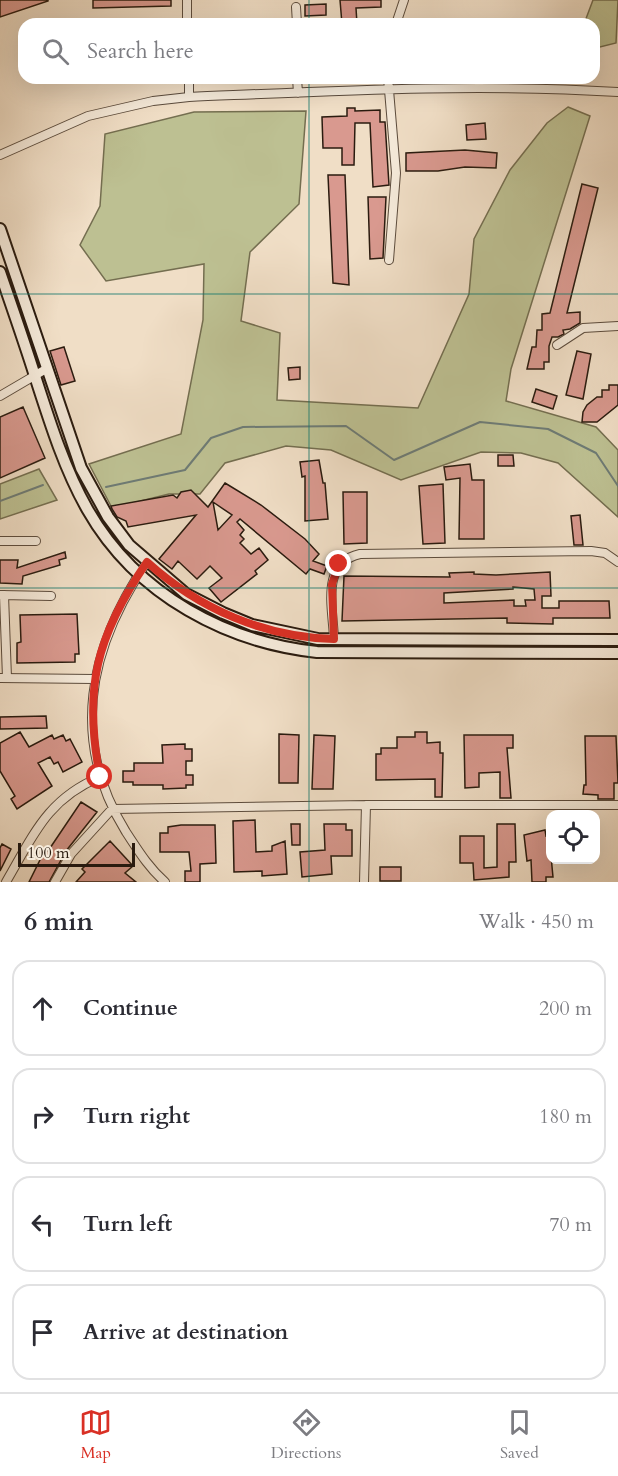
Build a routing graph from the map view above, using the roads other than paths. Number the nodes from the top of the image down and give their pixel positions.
1 (187, 0) edge
2 (404, 0) edge
3 (296, 7) dead end
4 (187, 18) edge
5 (297, 18) edge
6 (398, 18) edge
7 (189, 84) edge
8 (297, 84) edge
9 (388, 84) edge
10 (387, 90) junction
11 (618, 92) edge
12 (298, 93) junction
13 (189, 97) junction
14 (0, 155) edge
15 (0, 229) edge
16 (389, 260) dead end
17 (0, 272) edge
18 (618, 326) edge
19 (556, 345) dead end
20 (46, 369) junction
21 (34, 374) junction
22 (0, 396) edge
23 (0, 541) edge
24 (36, 541) dead end
25 (147, 562) junction
26 (618, 562) edge
27 (138, 575) junction
28 (2, 595) edge
29 (51, 596) dead end
30 (334, 639) junction
31 (618, 640) edge
32 (618, 653) edge
33 (4, 678) edge
34 (94, 679) junction
35 (100, 777) junction
36 (366, 805) junction
37 (618, 805) edge
38 (112, 809) junction
39 (6, 882) edge
40 (55, 882) edge
41 (165, 882) edge
42 (364, 882) edge

1 - 4 street
2 - 6 street
3 - 5 street
7 - 13 street
8 - 12 street
9 - 10 street
10 - 11 street
10 - 12 street
10 - 16 street
12 - 13 street
13 - 14 street
15 - 20 street
17 - 21 street
18 - 19 street
20 - 21 street
20 - 25 street
21 - 22 street
21 - 27 street
23 - 24 street
25 - 27 street
25 - 30 street
26 - 30 street
27 - 32 street
27 - 34 street
28 - 29 street
28 - 33 street
30 - 31 street
33 - 34 street
34 - 35 street
35 - 38 street
35 - 39 street
36 - 37 street
36 - 38 street
36 - 42 street
38 - 40 street
38 - 41 street

